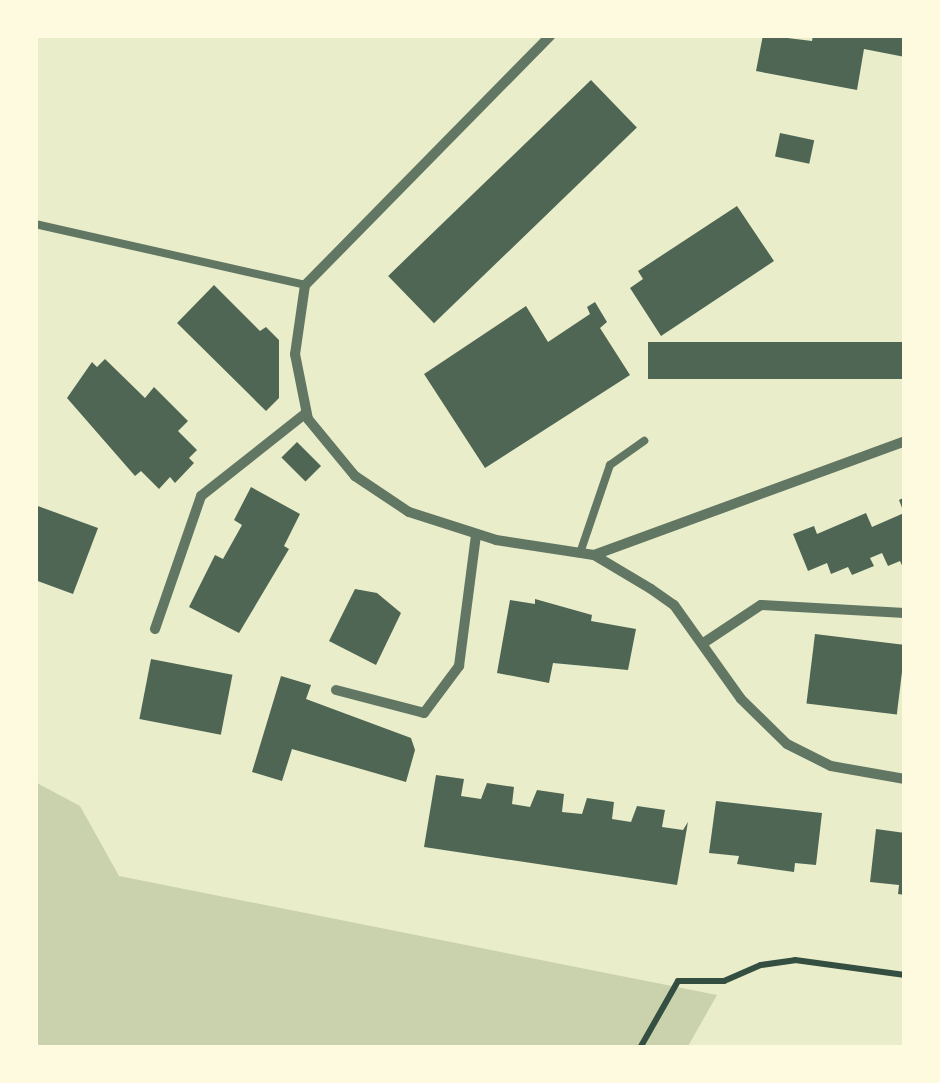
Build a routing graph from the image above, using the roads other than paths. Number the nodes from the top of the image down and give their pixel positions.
1 (551, 35) edge
2 (35, 224) edge
3 (305, 285) junction
4 (306, 414) junction
5 (644, 441) dead end
6 (905, 441) edge
7 (476, 535) junction
8 (580, 552) junction
9 (594, 555) junction
10 (905, 613) edge
11 (155, 629) dead end
12 (705, 642) junction
13 (336, 690) dead end
14 (905, 779) edge

1 - 3 street
2 - 3 lane
3 - 4 street
4 - 7 street
4 - 11 street
5 - 8 lane
6 - 9 street
7 - 8 street
7 - 13 street
8 - 9 street
9 - 12 street
10 - 12 street
12 - 14 street

